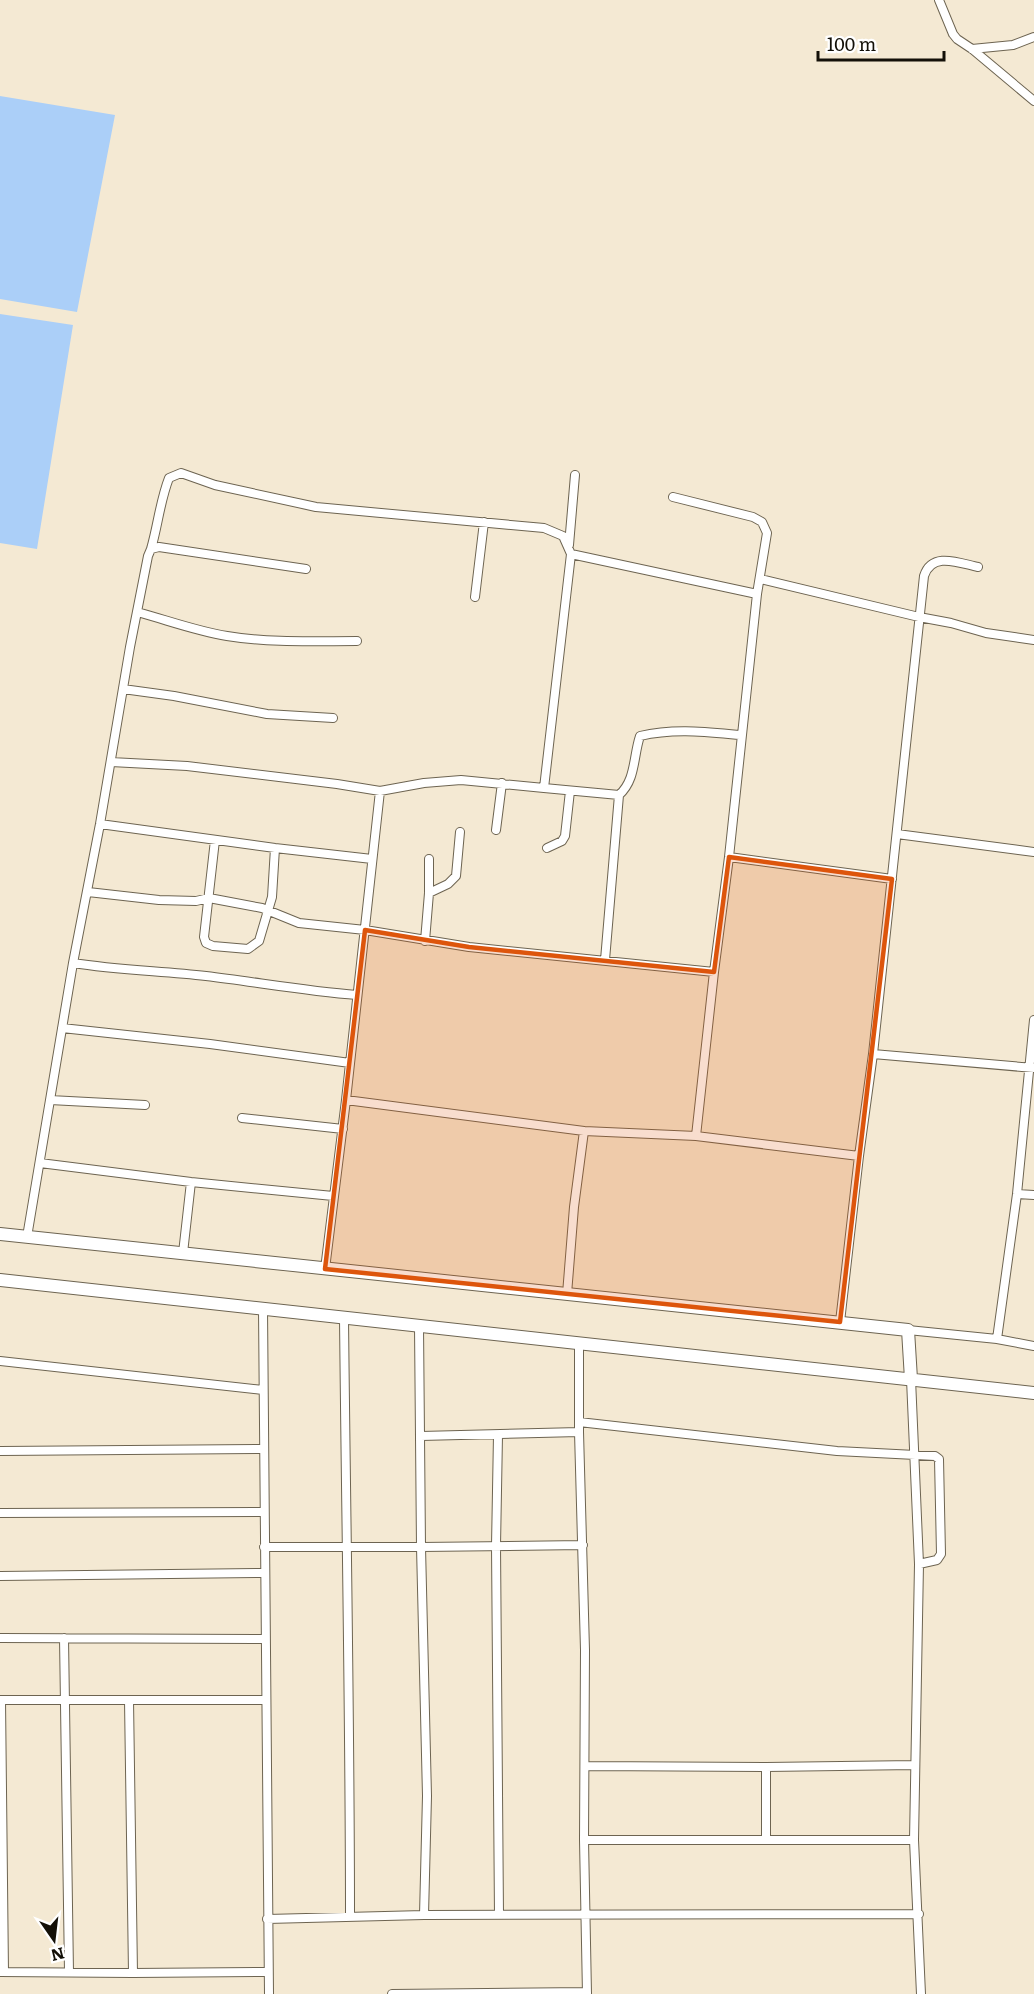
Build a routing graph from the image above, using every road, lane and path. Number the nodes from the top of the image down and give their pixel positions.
1 (939, 0) edge
2 (1034, 37) edge
3 (972, 49) junction
4 (1034, 101) edge
5 (575, 475) dead end
6 (673, 497) dead end
7 (484, 522) junction
8 (151, 549) junction
9 (570, 549) junction
10 (978, 567) dead end
11 (306, 569) dead end
12 (760, 579) junction
13 (757, 594) junction
14 (475, 597) dead end
15 (137, 612) junction
16 (919, 617) junction
17 (1034, 640) edge
18 (357, 641) dead end
19 (123, 689) junction
20 (333, 718) dead end
21 (740, 735) junction
22 (111, 762) junction
23 (502, 783) junction
24 (544, 788) junction
25 (380, 791) junction
26 (570, 791) junction
27 (619, 795) junction
28 (100, 824) junction
29 (496, 830) dead end
30 (460, 832) dead end
31 (897, 834) junction
32 (215, 840) junction
33 (275, 848) junction
34 (547, 848) dead end
35 (1034, 852) edge
36 (729, 856) junction
37 (372, 859) junction
38 (429, 859) dead end
39 (892, 879) junction
40 (88, 892) junction
41 (429, 893) junction
42 (209, 898) junction
43 (269, 911) junction
44 (365, 930) junction
45 (425, 941) junction
46 (605, 960) junction
47 (73, 963) junction
48 (714, 972) junction
49 (357, 995) junction
50 (1034, 1020) edge
51 (62, 1028) junction
52 (873, 1054) junction
53 (350, 1063) junction
54 (1031, 1068) edge
55 (50, 1100) junction
56 (346, 1100) junction
57 (146, 1105) dead end
58 (242, 1118) dead end
59 (342, 1129) junction
60 (584, 1131) junction
61 (696, 1136) junction
62 (859, 1156) junction
63 (39, 1163) junction
64 (191, 1182) junction
65 (1017, 1194) junction
66 (333, 1196) junction
67 (1034, 1196) edge
68 (0, 1234) edge
69 (27, 1237) junction
70 (183, 1253) junction
71 (325, 1269) junction
72 (0, 1280) edge
73 (567, 1294) junction
74 (262, 1309) junction
75 (344, 1317) junction
76 (840, 1322) junction
77 (418, 1326) junction
78 (908, 1330) junction
79 (997, 1339) junction
80 (579, 1343) junction
81 (1034, 1346) edge
82 (0, 1361) edge
83 (911, 1379) junction
84 (263, 1390) junction
85 (1034, 1393) edge
86 (579, 1427) junction
87 (498, 1435) junction
88 (421, 1436) junction
89 (264, 1449) junction
90 (0, 1451) edge
91 (913, 1455) junction
92 (264, 1512) junction
93 (0, 1513) edge
94 (583, 1545) junction
95 (346, 1546) junction
96 (496, 1546) junction
97 (264, 1547) junction
98 (421, 1547) junction
99 (919, 1564) junction
100 (265, 1573) junction
101 (0, 1576) edge
102 (0, 1638) edge
103 (64, 1638) junction
104 (266, 1639) junction
105 (0, 1700) edge
106 (64, 1700) junction
107 (129, 1700) junction
108 (266, 1700) junction
109 (915, 1765) junction
110 (586, 1766) junction
111 (766, 1767) junction
112 (584, 1840) junction
113 (766, 1840) junction
114 (914, 1840) junction
115 (919, 1914) junction
116 (424, 1915) junction
117 (500, 1915) junction
118 (585, 1915) junction
119 (350, 1917) junction
120 (267, 1919) junction
121 (2, 1972) edge
122 (69, 1972) junction
123 (268, 1972) junction
124 (133, 1973) junction
125 (586, 1993) edge
126 (269, 1994) edge
127 (392, 1994) edge
128 (921, 1994) edge

1 - 3 street
2 - 3 street
3 - 4 street
5 - 9 street
6 - 12 street
7 - 8 street
7 - 9 street
7 - 14 street
8 - 11 street
8 - 15 street
9 - 13 street
9 - 24 street
10 - 16 street
12 - 13 street
12 - 16 street
13 - 21 street
15 - 18 street
15 - 19 street
16 - 17 street
16 - 31 street
19 - 20 street
19 - 22 street
21 - 27 street
21 - 36 street
22 - 25 street
22 - 28 street
23 - 24 street
23 - 25 street
23 - 29 street
24 - 26 street
25 - 37 street
26 - 27 street
26 - 34 street
27 - 46 street
28 - 32 street
28 - 40 street
30 - 41 street
31 - 35 street
31 - 39 street
32 - 33 street
32 - 42 street
33 - 37 street
33 - 43 street
36 - 39 street
36 - 48 street
37 - 44 street
38 - 41 street
39 - 52 street
40 - 42 street
40 - 47 street
41 - 45 street
42 - 43 street
42 - 43 street
43 - 44 street
44 - 45 street
44 - 49 street
45 - 46 street
46 - 48 street
47 - 49 street
47 - 51 street
48 - 61 street
49 - 53 street
50 - 54 street
51 - 53 street
51 - 55 street
52 - 54 street
52 - 62 street
53 - 56 street
54 - 65 street
55 - 57 street
55 - 63 street
56 - 59 street
56 - 60 street
58 - 59 street
59 - 66 street
60 - 61 street
60 - 73 street
61 - 62 street
62 - 76 street
63 - 64 street
63 - 69 street
64 - 66 street
64 - 70 street
65 - 67 street
65 - 79 street
66 - 71 street
68 - 69 main road
69 - 70 main road
70 - 71 main road
71 - 73 main road
72 - 74 main road
73 - 76 main road
74 - 75 main road
74 - 84 street
75 - 77 main road
75 - 95 street
76 - 78 main road
77 - 80 main road
77 - 88 street
78 - 79 street
78 - 83 main road
79 - 81 street
80 - 83 main road
80 - 86 street
82 - 84 street
83 - 85 main road
83 - 91 street
84 - 89 street
86 - 87 street
86 - 91 street
86 - 94 street
87 - 88 street
87 - 96 street
88 - 98 street
89 - 90 street
89 - 92 street
91 - 99 street
91 - 99 street
92 - 93 street
92 - 97 street
94 - 96 street
94 - 110 street
95 - 97 street
95 - 98 street
95 - 119 street
96 - 98 street
96 - 117 street
97 - 100 street
98 - 116 street
99 - 109 street
100 - 101 street
100 - 104 street
102 - 103 street
103 - 104 street
103 - 106 street
104 - 108 street
105 - 106 street
105 - 121 street
106 - 107 street
106 - 122 street
107 - 108 street
107 - 124 street
108 - 120 street
109 - 111 street
109 - 114 street
110 - 111 street
110 - 112 street
111 - 113 street
112 - 113 street
112 - 118 street
113 - 114 street
114 - 115 street
115 - 118 street
115 - 128 street
116 - 117 street
116 - 119 street
117 - 118 street
118 - 125 street
119 - 120 street
120 - 123 street
121 - 122 street
122 - 124 street
123 - 124 street
123 - 126 street
125 - 127 street

